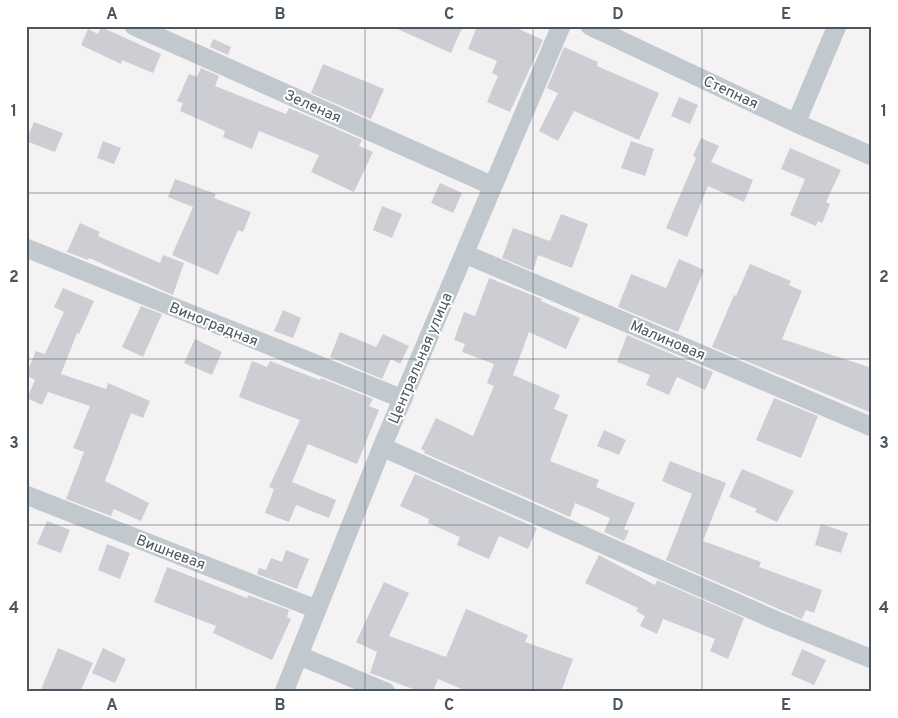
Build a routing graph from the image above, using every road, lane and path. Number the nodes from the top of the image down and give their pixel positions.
1 (134, 26) edge
2 (561, 26) edge
3 (590, 26) edge
4 (836, 26) edge
5 (796, 124) junction
6 (872, 156) edge
7 (493, 186) junction
8 (26, 248) edge
9 (465, 254) junction
10 (403, 399) junction
11 (872, 427) edge
12 (382, 447) junction
13 (26, 494) edge
14 (316, 609) junction
15 (300, 656) junction
16 (872, 659) edge
17 (284, 692) edge
18 (386, 692) edge

1 - 7 street, Зеленая
2 - 7 street, Центральная улица
3 - 5 street, Степная
4 - 5 street
5 - 6 street, Степная
7 - 9 street, Центральная улица
8 - 10 street, Виноградная
9 - 10 street, Центральная улица
9 - 11 street, Малиновая
10 - 12 street, Центральная улица
12 - 14 street, Центральная улица
12 - 16 street
13 - 14 street, Вишневая
14 - 15 street, Центральная улица
15 - 17 street, Центральная улица
15 - 18 street

